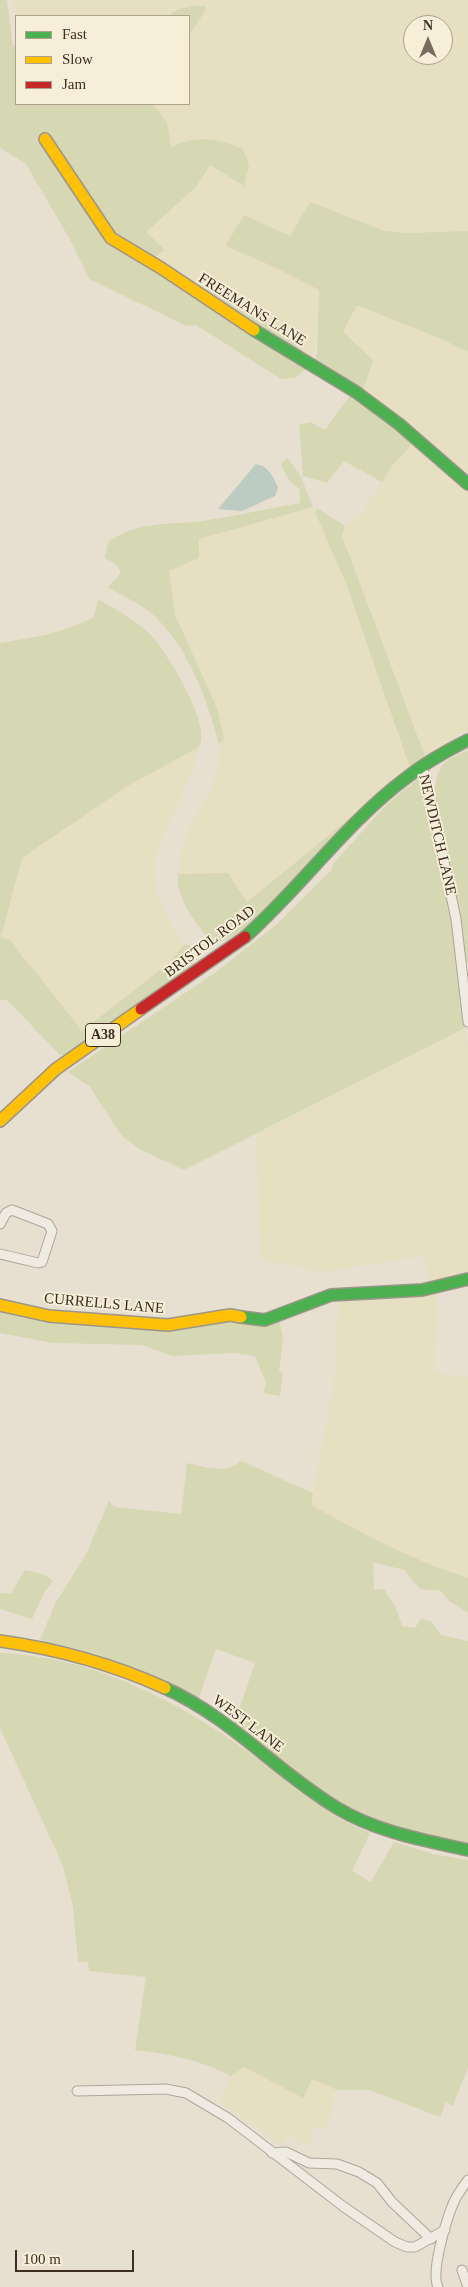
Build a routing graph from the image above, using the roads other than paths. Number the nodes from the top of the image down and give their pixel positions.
1 (45, 139) dead end
2 (468, 484) edge
3 (468, 740) edge
4 (421, 767) junction
5 (468, 1022) edge
6 (0, 1121) edge
7 (0, 1224) edge
8 (0, 1254) edge
9 (468, 1279) edge
10 (0, 1305) edge
11 (0, 1641) edge
12 (468, 1850) edge
13 (77, 2091) dead end
14 (272, 2153) junction
15 (312, 2163) junction
16 (305, 2176) junction
17 (468, 2180) edge
18 (445, 2230) junction
19 (431, 2239) junction
20 (462, 2270) dead end
21 (438, 2287) edge
22 (468, 2287) edge

1 - 2 main road, FREEMANS LANE
3 - 4 main road, A38
4 - 5 street, NEWDITCH LANE
4 - 6 main road, BRISTOL ROAD / A38
7 - 8 street
9 - 10 main road, CURRELLS LANE
11 - 12 main road, WEST LANE
13 - 14 street
14 - 15 street
14 - 16 street
15 - 16 street
15 - 19 street
16 - 19 street
17 - 18 street
18 - 19 street
18 - 21 street
20 - 22 street

